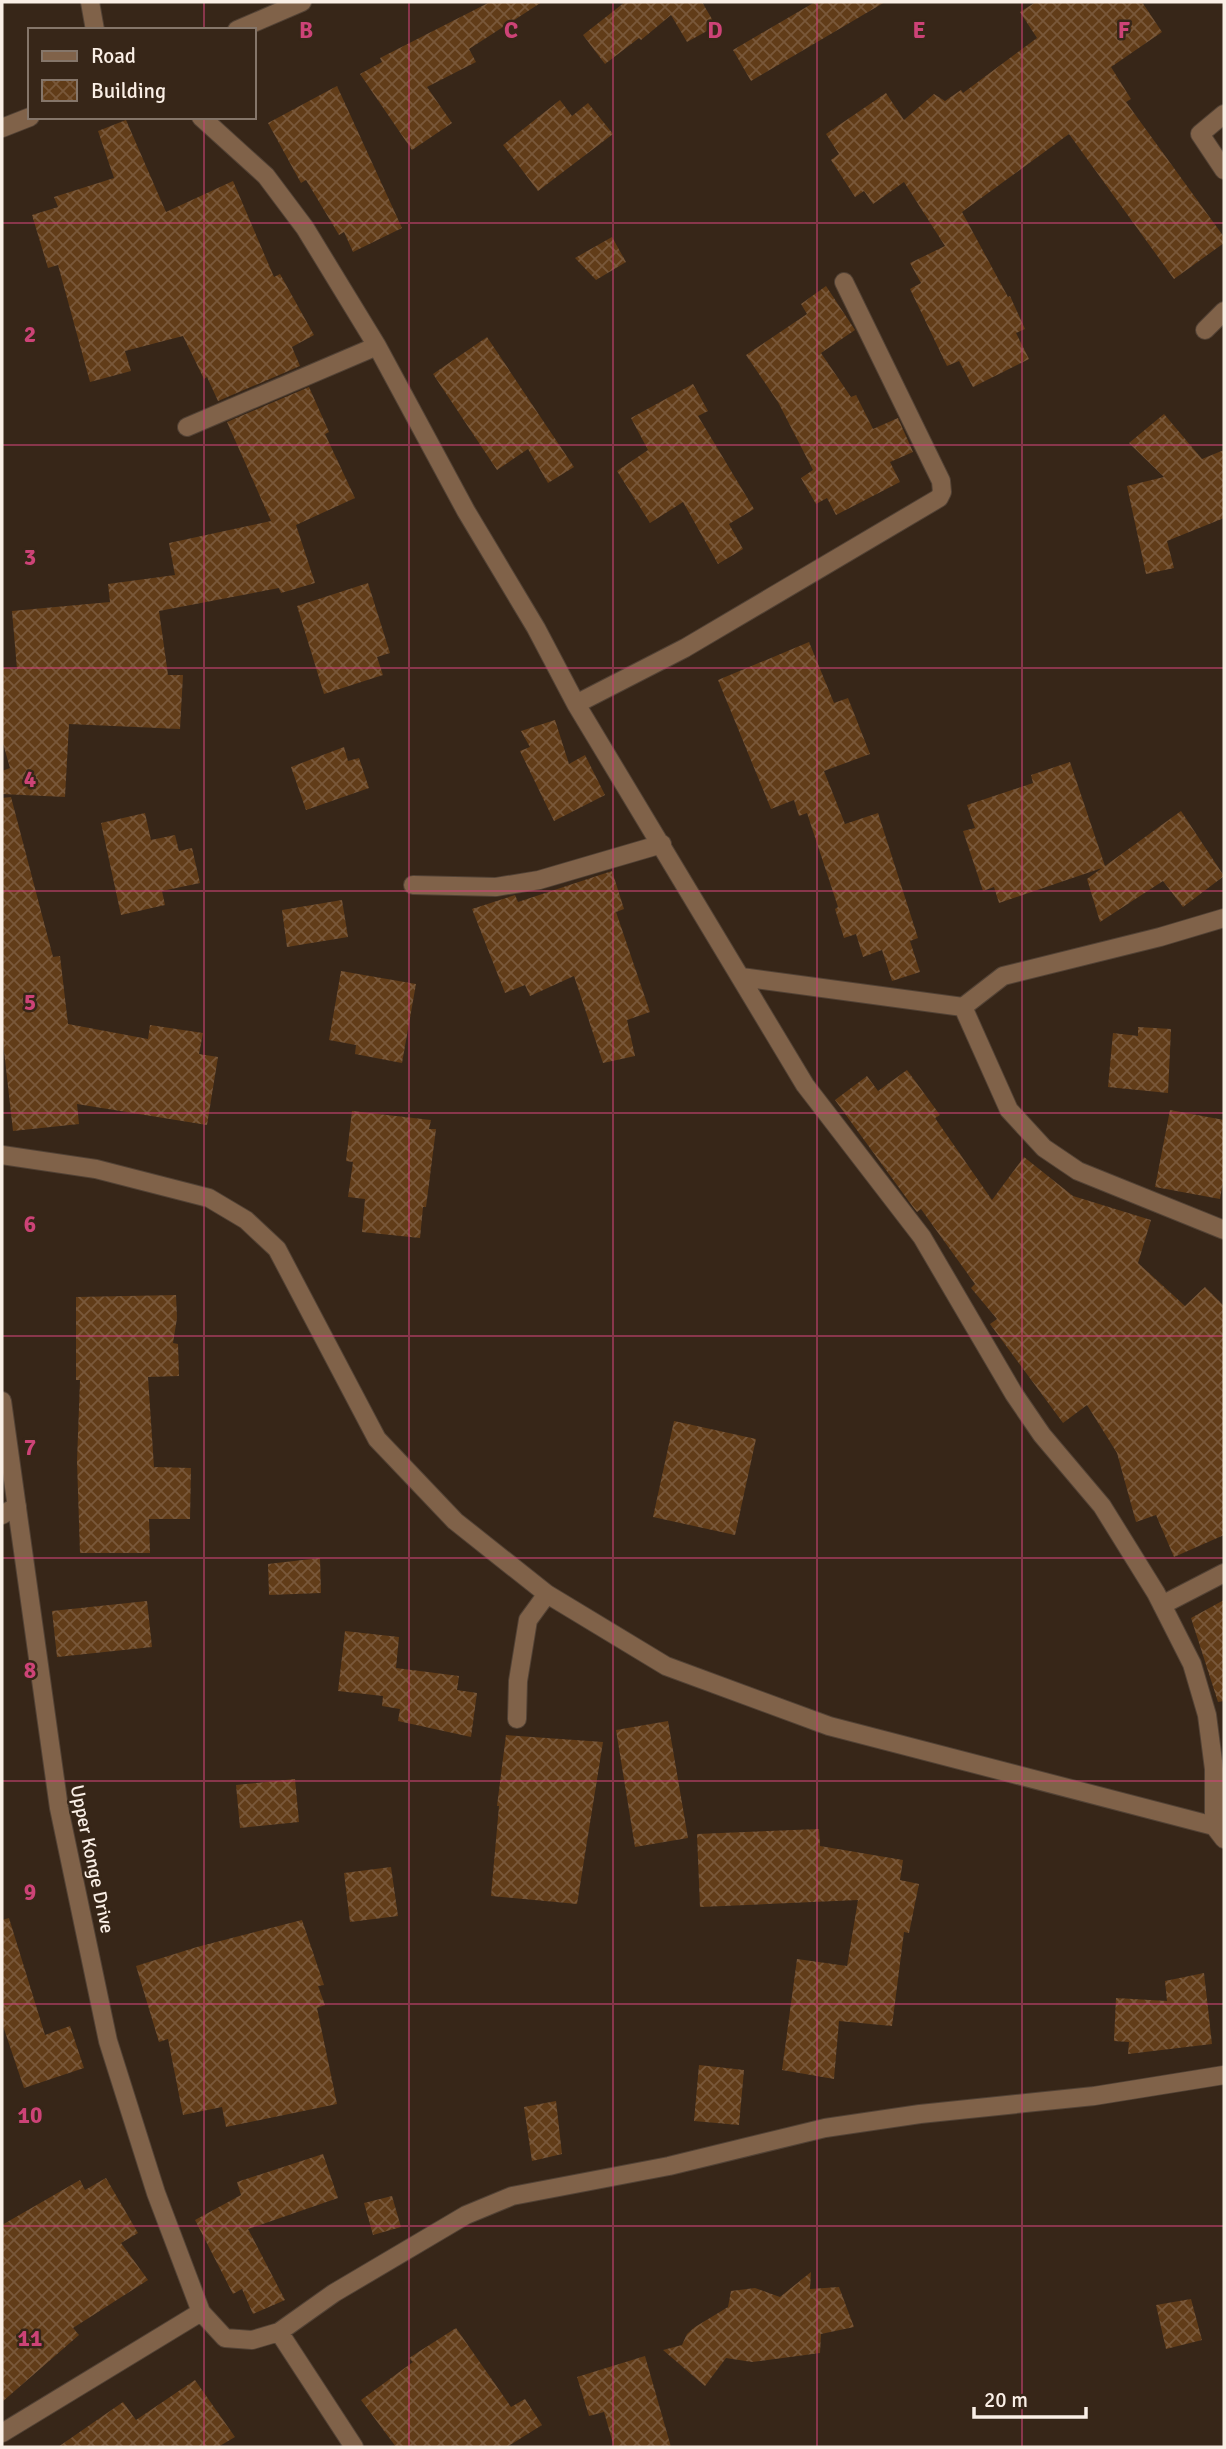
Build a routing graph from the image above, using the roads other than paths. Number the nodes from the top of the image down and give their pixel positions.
1 (90, 2) edge
2 (302, 2) edge
3 (95, 28) edge
4 (242, 28) edge
5 (1224, 114) edge
6 (28, 118) edge
7 (203, 119) edge
8 (2, 128) edge
9 (1224, 170) edge
10 (844, 282) dead end
11 (1224, 311) edge
12 (1205, 331) dead end
13 (376, 346) junction
14 (187, 427) dead end
15 (576, 704) junction
16 (662, 845) junction
17 (413, 885) dead end
18 (1224, 918) edge
19 (741, 977) junction
20 (963, 1007) junction
21 (2, 1155) edge
22 (1224, 1230) edge
23 (2, 1401) edge
24 (9, 1510) edge
25 (1224, 1573) edge
26 (547, 1594) junction
27 (1162, 1605) junction
28 (517, 1719) dead end
29 (1219, 1833) edge
30 (1224, 2075) edge
31 (201, 2312) junction
32 (279, 2332) junction
33 (2, 2433) edge
34 (354, 2447) edge

1 - 3 street
2 - 4 street
5 - 9 street
6 - 8 street
7 - 13 street
10 - 15 street
11 - 12 street
13 - 14 street
13 - 15 street
15 - 16 street
16 - 17 street
16 - 19 street
18 - 20 street
19 - 20 street
19 - 27 street
20 - 22 street
21 - 26 street
23 - 24 street, Upper Konge Drive
24 - 31 street, Upper Konge Drive
25 - 27 street
26 - 28 street
26 - 29 street
27 - 29 street
30 - 32 street
31 - 32 street, Upper Konge Drive
31 - 33 street
32 - 34 street

